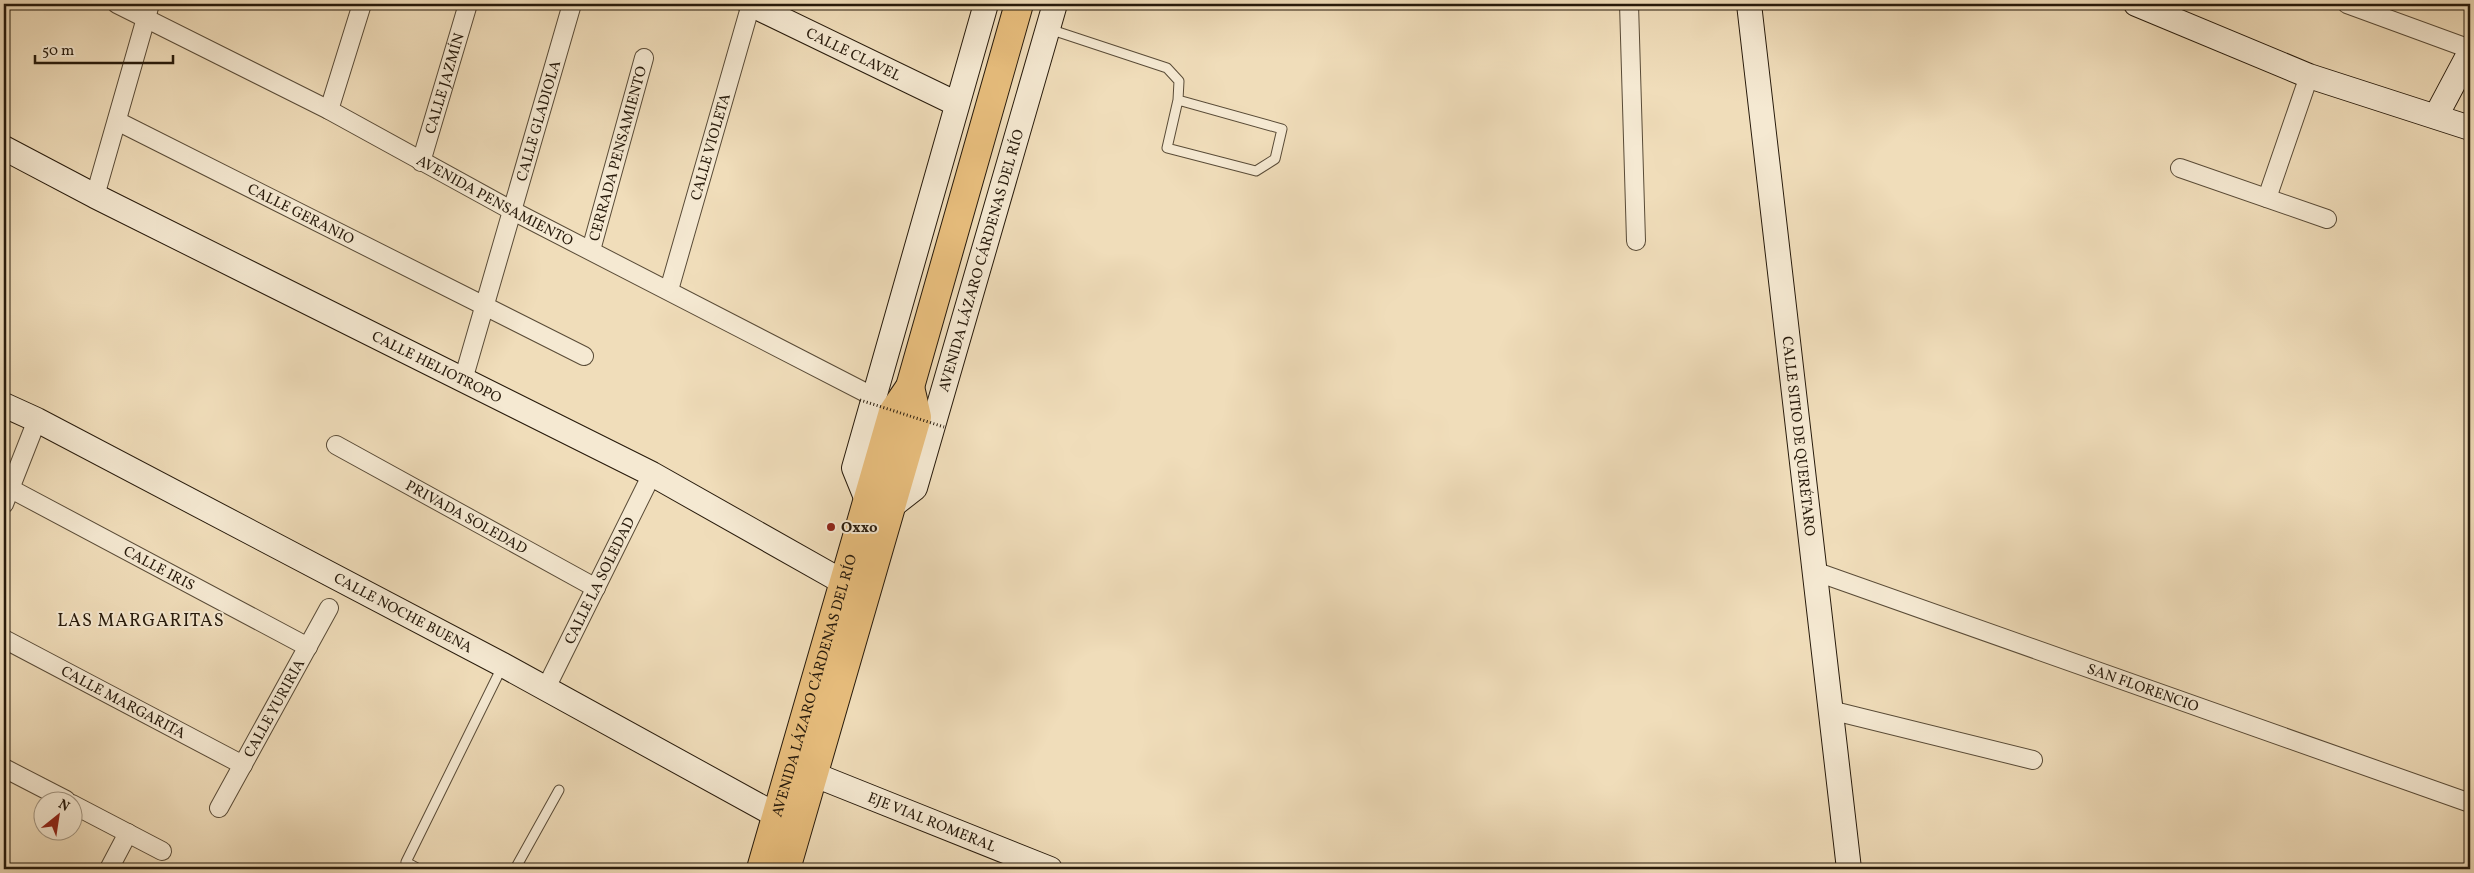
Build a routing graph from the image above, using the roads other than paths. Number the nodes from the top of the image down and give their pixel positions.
1 (116, 4) edge
2 (362, 4) edge
3 (468, 4) edge
4 (572, 4) edge
5 (750, 4) edge
6 (986, 4) edge
7 (1019, 4) edge
8 (1055, 4) edge
9 (1629, 4) edge
10 (1749, 4) edge
11 (2136, 4) edge
12 (2347, 4) edge
13 (776, 9) edge
14 (148, 11) edge
15 (1048, 28) junction
16 (2470, 51) edge
17 (644, 58) dead end
18 (2309, 76) junction
19 (1178, 100) junction
20 (958, 104) junction
21 (329, 110) junction
22 (2436, 116) junction
23 (117, 121) junction
24 (2470, 128) edge
25 (4, 148) edge
26 (421, 162) junction
27 (2180, 168) dead end
28 (95, 196) junction
29 (2267, 198) junction
30 (511, 210) junction
31 (2327, 219) dead end
32 (1636, 241) dead end
33 (591, 250) junction
34 (669, 290) junction
35 (484, 308) junction
36 (584, 356) dead end
37 (462, 380) junction
38 (867, 399) junction
39 (4, 405) edge
40 (37, 420) junction
41 (336, 445) dead end
42 (652, 474) junction
43 (7, 497) edge
44 (879, 503) junction
45 (1814, 571) junction
46 (855, 587) junction
47 (596, 588) junction
48 (329, 608) dead end
49 (4, 640) edge
50 (308, 647) junction
51 (503, 665) junction
52 (546, 688) junction
53 (1830, 710) junction
54 (2033, 760) dead end
55 (243, 765) junction
56 (4, 768) edge
57 (815, 775) junction
58 (47, 790) edge
59 (558, 790) dead end
60 (2470, 803) edge
61 (219, 808) dead end
62 (82, 809) edge
63 (787, 821) junction
64 (128, 833) junction
65 (162, 851) dead end
66 (109, 869) edge
67 (419, 869) edge
68 (516, 869) edge
69 (761, 869) edge
70 (786, 869) edge
71 (1050, 869) edge
72 (1849, 869) edge

1 - 14 street, AVENIDA PENSAMIENTO
2 - 21 street
3 - 26 street, CALLE JAZMÍN
4 - 30 street, CALLE GLADIOLA
5 - 13 main road, CALLE CLAVEL
5 - 34 street, CALLE VIOLETA
6 - 20 main road
7 - 44 main road, AVENIDA LÁZARO CÁRDENAS DEL RÍO
8 - 15 main road, AVENIDA LÁZARO CÁRDENAS DEL RÍO
9 - 32 street
10 - 45 main road, CALLE SITIO DE QUERÉTARO
11 - 18 main road
12 - 16 street
13 - 20 main road, CALLE CLAVEL
14 - 21 street, AVENIDA PENSAMIENTO
14 - 23 street
15 - 19 lane
15 - 44 main road, AVENIDA LÁZARO CÁRDENAS DEL RÍO
16 - 22 main road
17 - 33 street, CERRADA PENSAMIENTO
18 - 22 main road
18 - 29 street
19 - 19 lane
20 - 38 main road
21 - 26 street, AVENIDA PENSAMIENTO
22 - 24 main road
23 - 28 street
23 - 35 street, CALLE GERANIO
25 - 28 main road, CALLE HELIOTROPO
26 - 30 street, AVENIDA PENSAMIENTO
27 - 29 street
28 - 37 main road, CALLE HELIOTROPO
29 - 31 street
30 - 33 street, AVENIDA PENSAMIENTO
30 - 35 street, CALLE GLADIOLA
33 - 34 street, AVENIDA PENSAMIENTO
34 - 38 street, AVENIDA PENSAMIENTO
35 - 36 street, CALLE GERANIO
35 - 37 street, CALLE GLADIOLA
37 - 42 main road, CALLE HELIOTROPO
38 - 44 main road
39 - 40 main road, CALLE NOCHE BUENA
40 - 43 street
40 - 51 main road, CALLE NOCHE BUENA
41 - 47 street, PRIVADA SOLEDAD
42 - 46 main road, CALLE HELIOTROPO
42 - 47 street, CALLE LA SOLEDAD
43 - 50 street, CALLE IRIS
44 - 46 main road, AVENIDA LÁZARO CÁRDENAS DEL RÍO
45 - 53 main road, CALLE SITIO DE QUERÉTARO
45 - 60 street, SAN FLORENCIO
46 - 57 main road, AVENIDA LÁZARO CÁRDENAS DEL RÍO
46 - 63 main road, AVENIDA LÁZARO CÁRDENAS DEL RÍO
47 - 52 street, CALLE LA SOLEDAD
48 - 50 street, CALLE YURIRIA
49 - 55 street, CALLE MARGARITA
50 - 55 street, CALLE YURIRIA
51 - 52 main road, CALLE NOCHE BUENA
51 - 67 lane
52 - 63 main road, CALLE NOCHE BUENA
53 - 54 street
53 - 72 main road, CALLE SITIO DE QUERÉTARO
55 - 61 street, CALLE YURIRIA
56 - 58 street
57 - 63 main road, AVENIDA LÁZARO CÁRDENAS DEL RÍO
57 - 71 main road, EJE VIAL ROMERAL
59 - 68 lane
62 - 64 street
63 - 69 main road, AVENIDA LÁZARO CÁRDENAS DEL RÍO
63 - 70 main road, AVENIDA LÁZARO CÁRDENAS DEL RÍO
64 - 65 street
64 - 66 street

